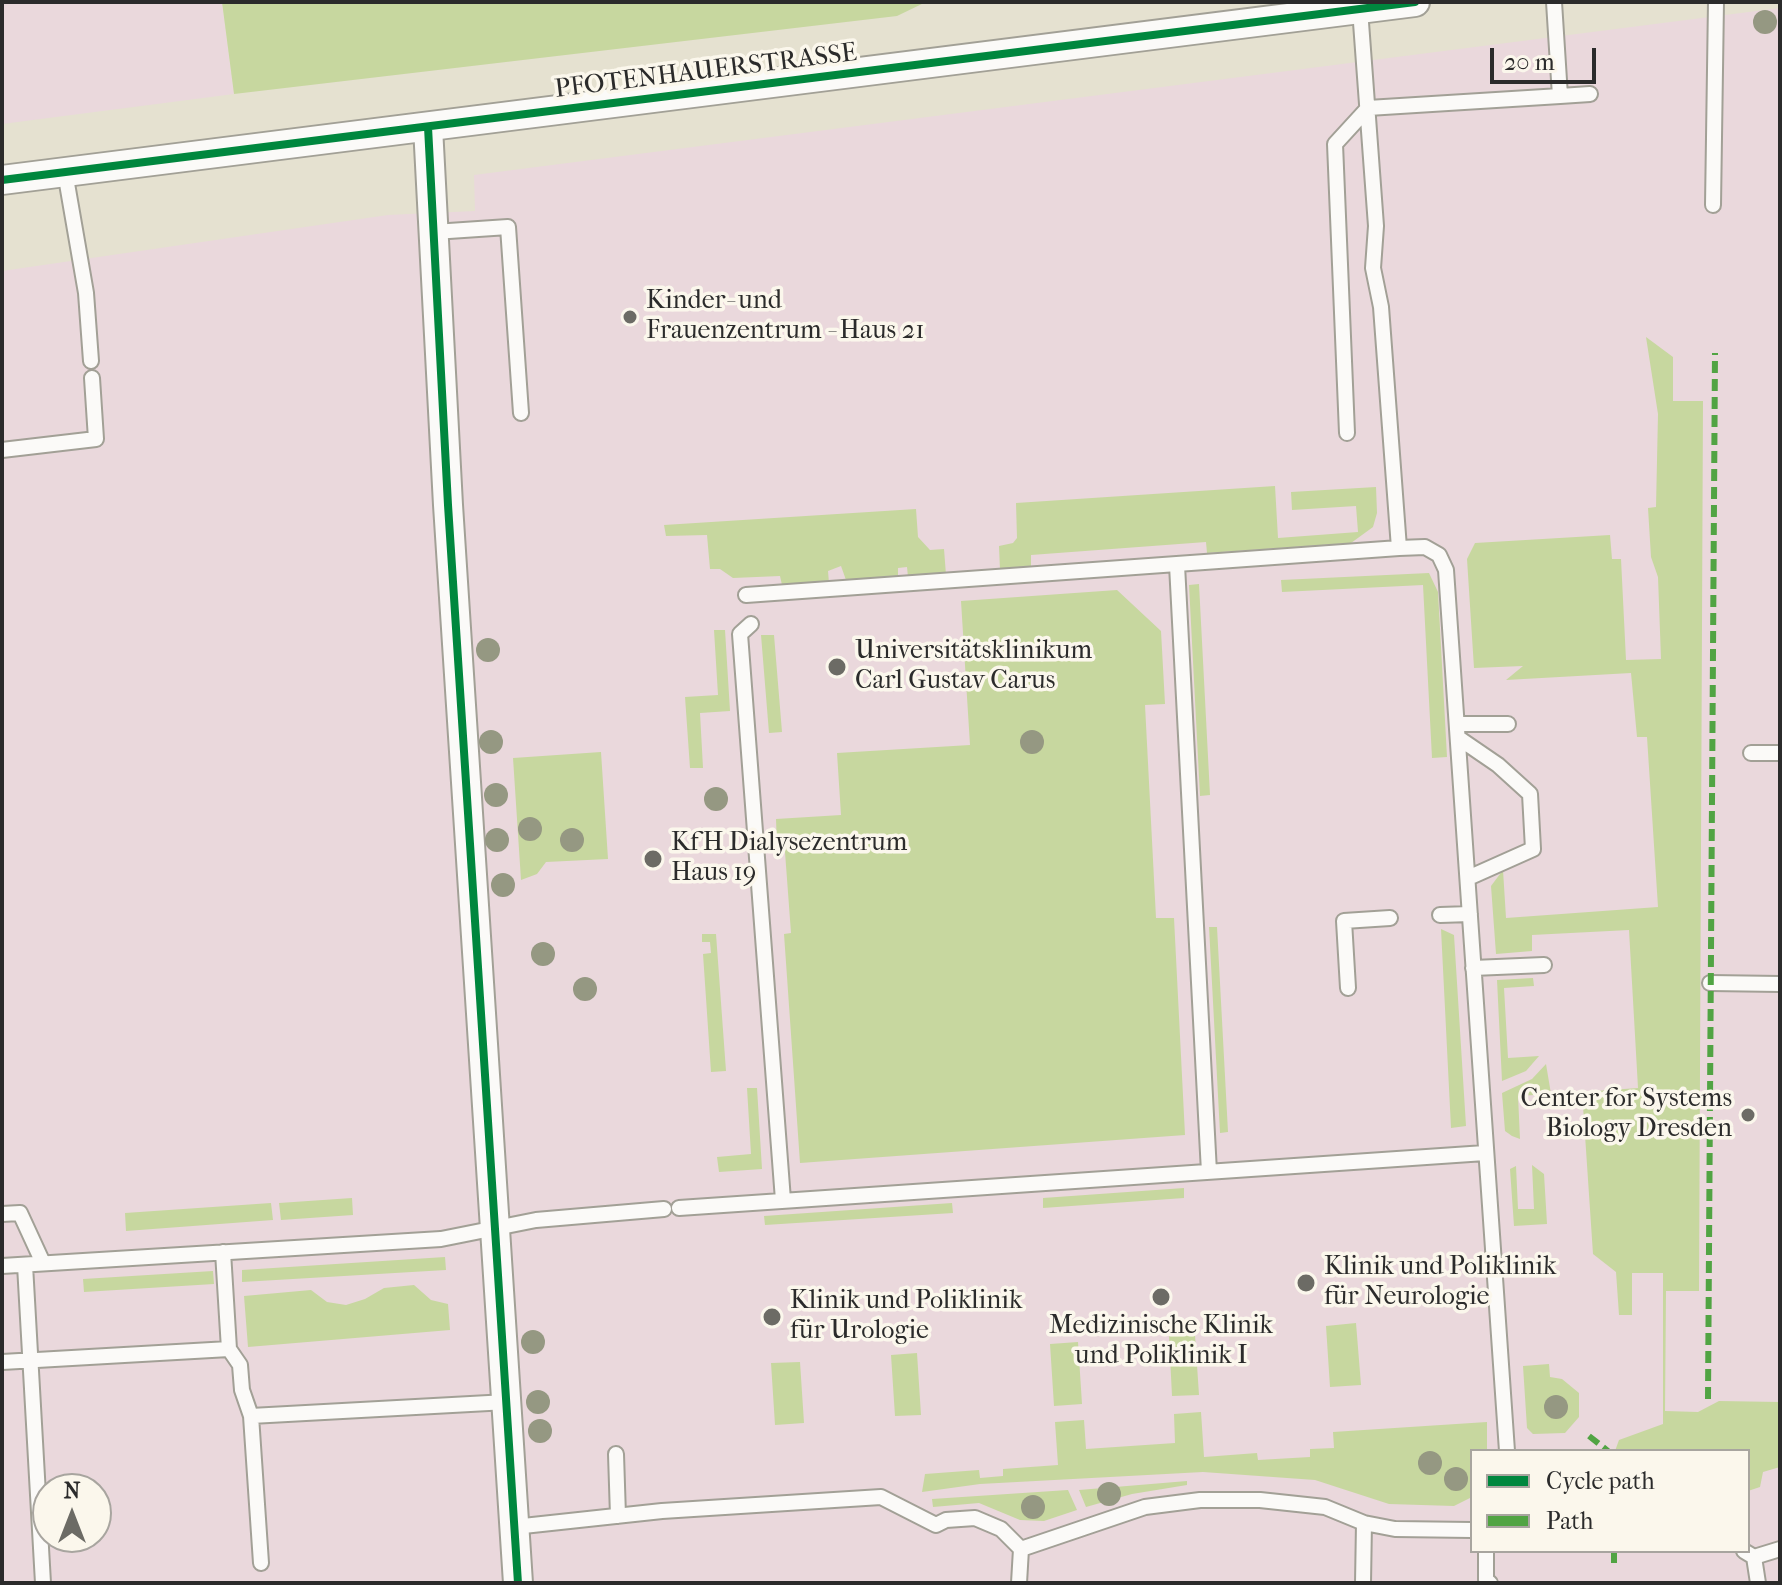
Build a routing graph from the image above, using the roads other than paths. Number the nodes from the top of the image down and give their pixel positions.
1 (1415, 2) edge
2 (1554, 2) edge
3 (1716, 2) edge
4 (1360, 9) junction
5 (1590, 94) dead end
6 (1560, 96) junction
7 (1368, 108) junction
8 (428, 127) junction
9 (65, 172) junction
10 (2, 180) edge
11 (1713, 205) dead end
12 (434, 232) junction
13 (91, 361) dead end
14 (92, 378) dead end
15 (521, 413) dead end
16 (1347, 433) dead end
17 (2, 450) edge
18 (1399, 548) junction
19 (1177, 565) junction
20 (746, 595) dead end
21 (751, 624) dead end
22 (1508, 724) dead end
23 (1460, 732) junction
24 (1751, 753) dead end
25 (1780, 753) edge
26 (1468, 878) junction
27 (1470, 914) junction
28 (1440, 915) dead end
29 (1390, 918) dead end
30 (1544, 965) dead end
31 (1473, 968) junction
32 (1710, 983) dead end
33 (1780, 984) edge
34 (1348, 988) dead end
35 (1485, 1153) junction
36 (1209, 1172) junction
37 (783, 1200) junction
38 (679, 1208) dead end
39 (664, 1209) dead end
40 (2, 1214) edge
41 (497, 1228) junction
42 (223, 1252) junction
43 (43, 1263) junction
44 (25, 1265) junction
45 (2, 1266) edge
46 (229, 1349) junction
47 (30, 1360) junction
48 (2, 1362) edge
49 (507, 1402) junction
50 (251, 1416) junction
51 (1507, 1449) edge
52 (616, 1454) dead end
53 (618, 1516) junction
54 (1364, 1523) junction
55 (514, 1527) junction
56 (1470, 1530) edge
57 (1021, 1549) junction
58 (1780, 1549) edge
59 (1486, 1553) edge
60 (1749, 1554) edge
61 (261, 1563) dead end
62 (43, 1583) edge
63 (518, 1583) edge
64 (1019, 1583) edge
65 (1363, 1583) edge
66 (1490, 1583) edge
67 (1758, 1583) edge

1 - 4 street, PFOTENHAUERSTRASSE
2 - 6 lane
3 - 11 lane
4 - 7 lane
4 - 8 street, PFOTENHAUERSTRASSE
5 - 6 lane
6 - 7 lane
7 - 16 lane
7 - 18 lane
8 - 9 street, PFOTENHAUERSTRASSE
8 - 12 street
9 - 10 street, PFOTENHAUERSTRASSE
9 - 13 lane
12 - 15 lane
12 - 41 street
14 - 17 lane
18 - 19 lane
18 - 23 lane
19 - 20 lane
19 - 36 lane
21 - 37 lane
22 - 23 lane
23 - 26 lane
23 - 26 lane
24 - 25 lane
26 - 27 lane
27 - 28 lane
27 - 31 lane
29 - 34 lane
30 - 31 lane
31 - 35 lane
32 - 33 lane
35 - 36 lane
35 - 51 lane
36 - 37 lane
37 - 38 lane
39 - 41 lane
40 - 43 lane
41 - 42 lane
41 - 49 street
42 - 43 lane
42 - 46 lane
43 - 44 lane
44 - 45 lane
44 - 47 lane
46 - 47 lane
46 - 50 lane
47 - 48 lane
47 - 62 lane
49 - 50 lane
49 - 55 street
50 - 61 lane
52 - 53 lane
53 - 55 lane
53 - 57 lane
54 - 56 lane
54 - 57 lane
54 - 65 lane
55 - 63 street
57 - 64 lane
58 - 60 lane
59 - 66 lane
60 - 67 lane

